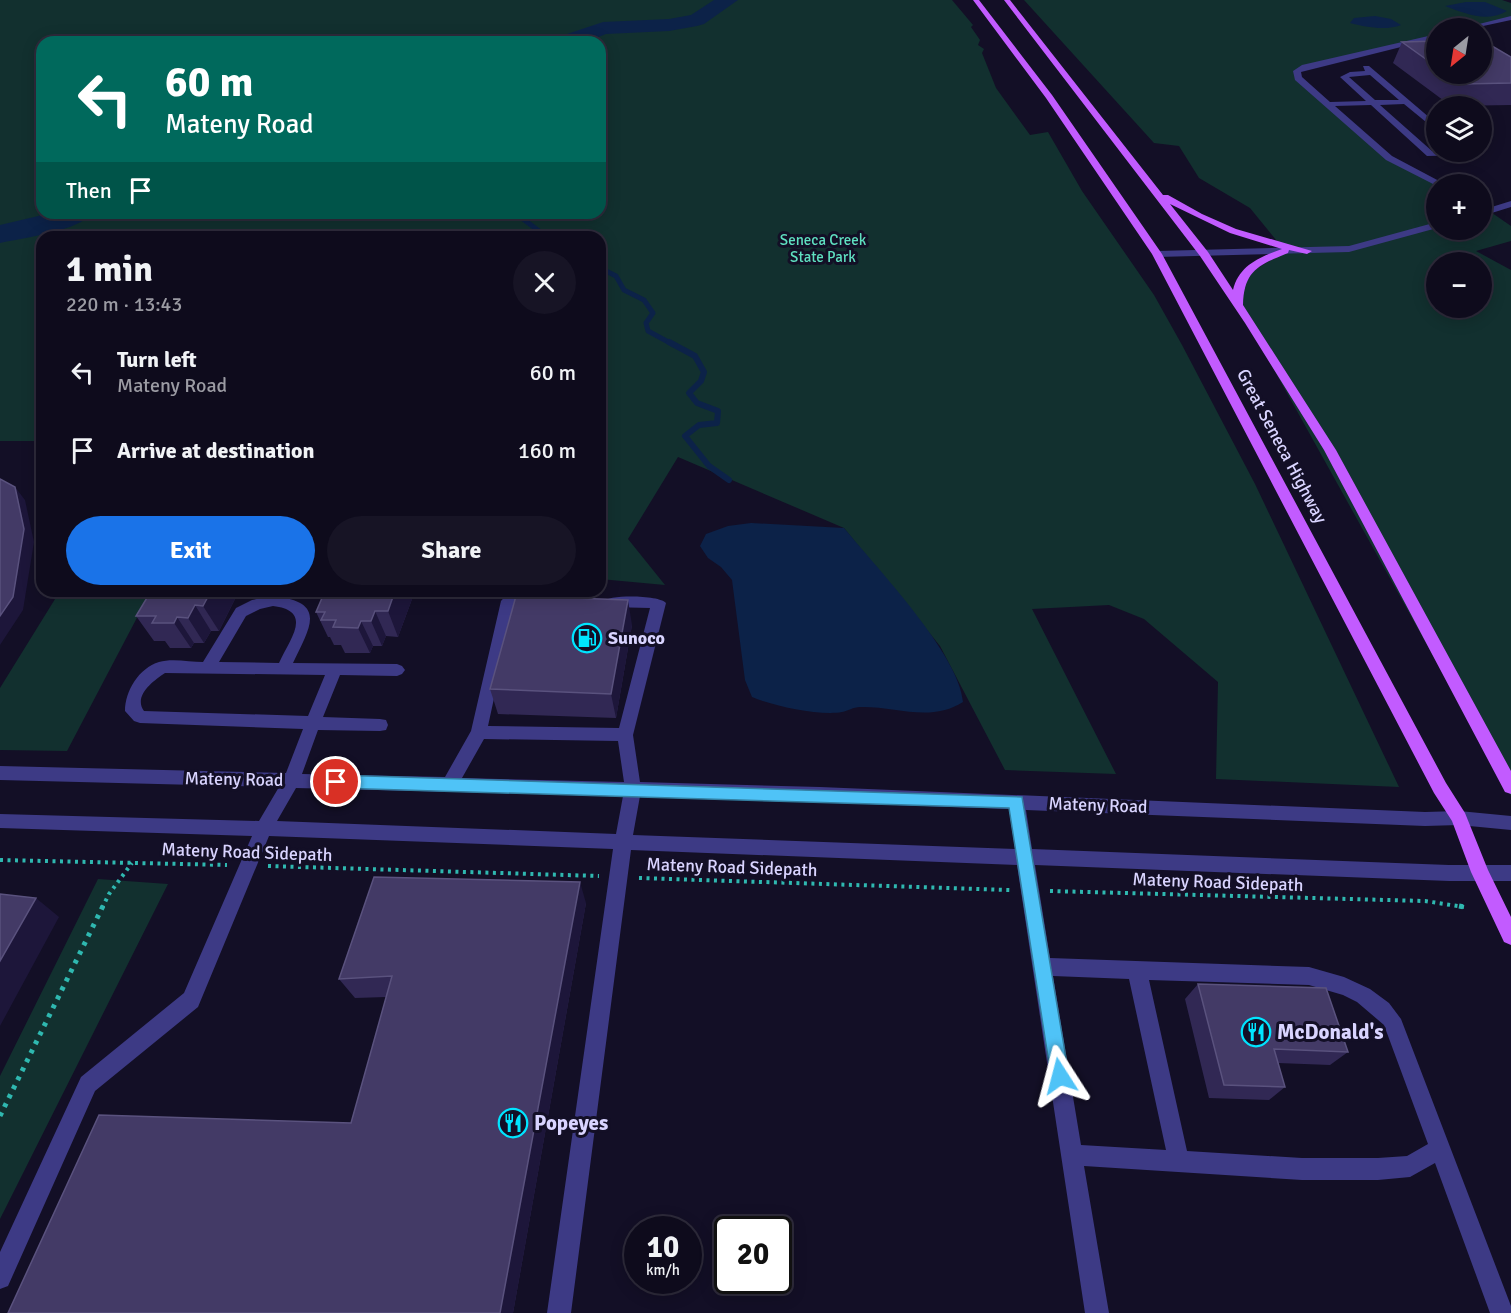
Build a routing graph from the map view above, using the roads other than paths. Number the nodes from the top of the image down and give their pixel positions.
1 (976, 0) edge
2 (1007, 0) edge
3 (1511, 18) edge
4 (1492, 22) edge
5 (1426, 39) edge
6 (1344, 57) junction
7 (1372, 73) junction
8 (1406, 102) junction
9 (1372, 103) junction
10 (1327, 104) junction
11 (1426, 119) edge
12 (1426, 150) edge
13 (1426, 178) edge
14 (1155, 190) junction
15 (1511, 204) edge
16 (1492, 208) edge
17 (1426, 228) edge
18 (1285, 251) junction
19 (1307, 251) junction
20 (1157, 254) junction
21 (1204, 254) junction
22 (1239, 305) junction
23 (544, 602) edge
24 (591, 602) edge
25 (207, 668) junction
26 (283, 669) junction
27 (335, 669) junction
28 (397, 670) dead end
29 (313, 723) junction
30 (380, 725) dead end
31 (479, 732) junction
32 (625, 735) junction
33 (0, 773) edge
34 (291, 781) junction
35 (449, 785) junction
36 (1511, 787) edge
37 (633, 790) junction
38 (1016, 802) junction
39 (1459, 818) junction
40 (0, 821) edge
41 (1511, 823) edge
42 (264, 828) junction
43 (623, 842) junction
44 (1026, 857) junction
45 (1480, 872) junction
46 (1511, 873) edge
47 (1511, 936) edge
48 (1043, 967) junction
49 (1137, 970) junction
50 (1439, 1149) junction
51 (1072, 1155) junction
52 (1179, 1162) junction
53 (0, 1278) edge
54 (559, 1313) edge
55 (1097, 1313) edge
56 (1502, 1313) edge

1 - 20 main road, Great Seneca Highway
2 - 14 main road, Great Seneca Highway
3 - 4 street
5 - 6 street
6 - 7 street
6 - 10 street
7 - 8 street
7 - 9 street
8 - 9 street
8 - 11 street
9 - 10 street
9 - 12 street
10 - 13 street
14 - 19 main road
14 - 21 main road, Great Seneca Highway
15 - 16 street
17 - 19 street
18 - 19 street
18 - 21 street
18 - 22 main road
20 - 21 street
20 - 39 main road, Great Seneca Highway
21 - 22 main road, Great Seneca Highway
22 - 36 main road, Great Seneca Highway
23 - 31 street
24 - 32 street
25 - 26 street
25 - 26 street
25 - 29 street
26 - 27 street
27 - 28 street
27 - 29 street
29 - 30 street
29 - 34 street
31 - 32 street
31 - 35 street
32 - 37 street
33 - 34 street, Mateny Road
34 - 35 street, Mateny Road
34 - 42 street
35 - 37 street, Mateny Road
37 - 38 street, Mateny Road
37 - 43 street
38 - 39 street, Mateny Road
38 - 44 street
39 - 41 street, Mateny Road
39 - 45 main road, Great Seneca Highway
40 - 42 street
42 - 43 street
42 - 53 street
43 - 44 street
43 - 54 street
44 - 45 street
44 - 48 street
45 - 46 street
45 - 47 main road, Great Seneca Highway
48 - 49 street
48 - 51 street
49 - 50 street
49 - 52 street
50 - 52 street
50 - 56 street
51 - 52 street
51 - 55 street

